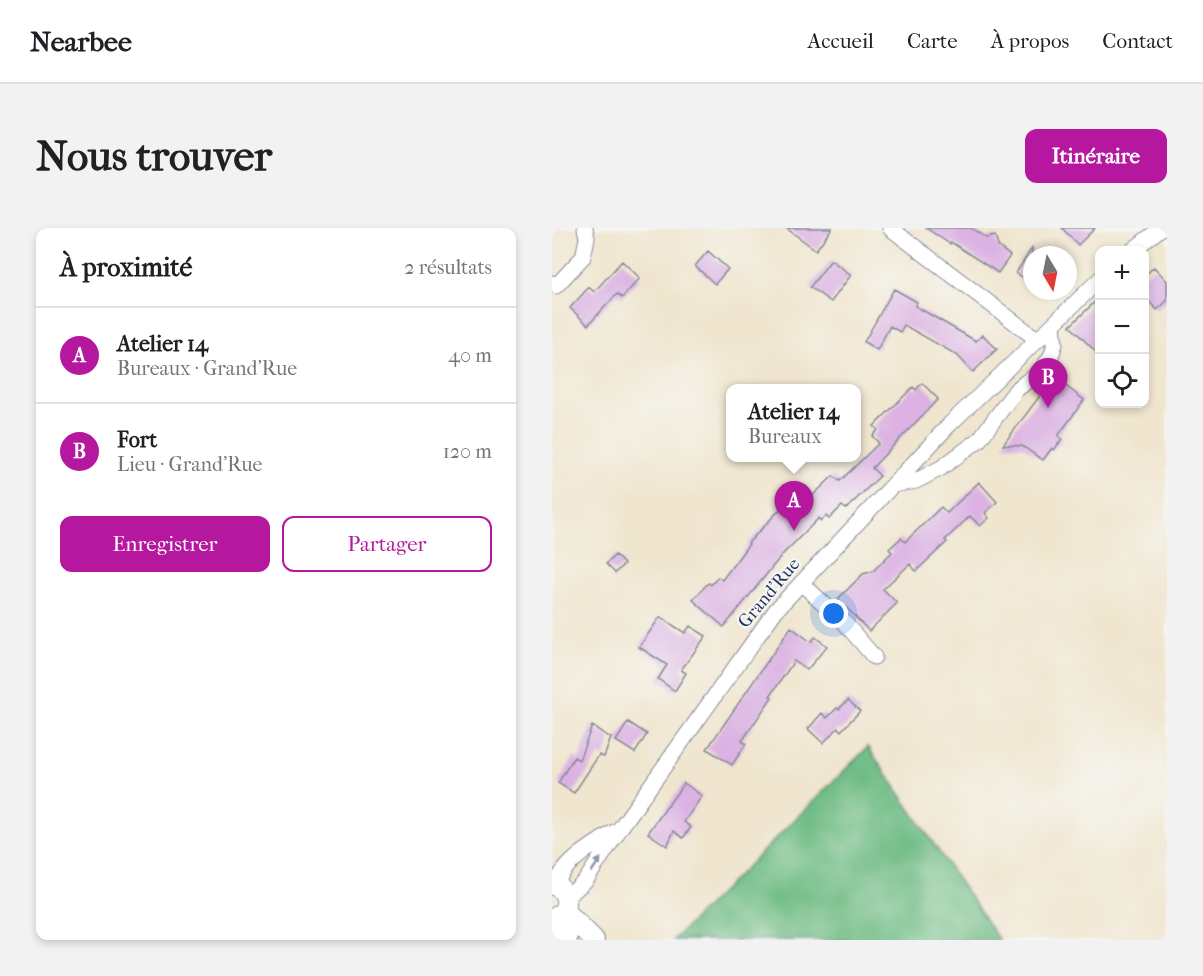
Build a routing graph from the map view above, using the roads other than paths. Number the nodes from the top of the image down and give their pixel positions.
1 (585, 228) edge
2 (890, 228) edge
3 (1161, 228) edge
4 (1138, 246) edge
5 (552, 283) edge
6 (1095, 284) edge
7 (1053, 325) junction
8 (1038, 340) junction
9 (894, 485) junction
10 (801, 583) junction
11 (874, 657) dead end
12 (621, 827) junction
13 (558, 903) edge
14 (567, 940) edge
15 (594, 940) edge

1 - 5 street
2 - 8 street
3 - 4 street
6 - 7 street, Grand'Rue
7 - 8 street, Grand'Rue
7 - 9 street
8 - 9 street, Grand'Rue
9 - 10 street, Grand'Rue
10 - 11 street
10 - 12 street, Grand'Rue
13 -> 12 street, Grand'Rue
12 - 13 street, Grand'Rue
13 - 14 main road
13 - 15 main road

